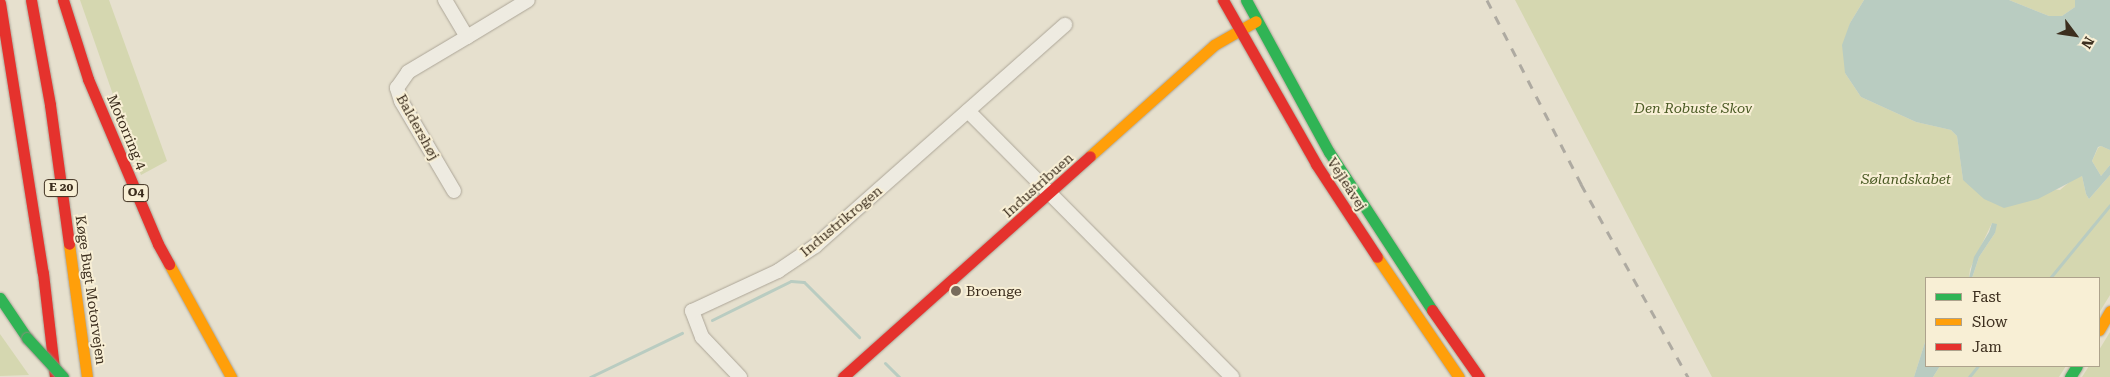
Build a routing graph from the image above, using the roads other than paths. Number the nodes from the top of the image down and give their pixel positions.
1 (31, 0) edge
2 (63, 0) edge
3 (445, 0) edge
4 (528, 0) edge
5 (1213, 0) edge
6 (1223, 0) edge
7 (1246, 0) edge
8 (0, 3) edge
9 (1256, 21) junction
10 (1064, 25) dead end
11 (1239, 31) junction
12 (467, 37) junction
13 (1214, 45) junction
14 (968, 111) junction
15 (454, 191) dead end
16 (1051, 193) junction
17 (0, 298) edge
18 (2110, 311) edge
19 (2100, 328) edge
20 (55, 377) edge
21 (63, 377) edge
22 (87, 377) edge
23 (232, 377) edge
24 (740, 377) edge
25 (843, 377) edge
26 (1232, 377) edge
27 (1459, 377) edge
28 (1479, 377) edge

1 - 22 main road, Køge Bugt Motorvejen / E 20
2 - 23 main road, Motorring 4 / O4
3 - 12 street
4 - 12 street, Baldershøj
5 - 13 main road
6 - 11 main road, Vejleåvej
7 - 9 main road, Vejleåvej
8 - 20 main road, E 20
9 - 11 main road, Industribuen
9 - 28 main road, Vejleåvej
10 - 14 street, Industrikrogen
11 - 13 main road, Industribuen
11 - 27 main road, Vejleåvej
12 - 15 street, Baldershøj
13 - 16 main road, Industribuen
14 - 16 street
14 - 24 street, Industrikrogen
16 - 25 main road, Industribuen
16 - 26 street
17 - 21 main road, bridge
18 - 19 main road

